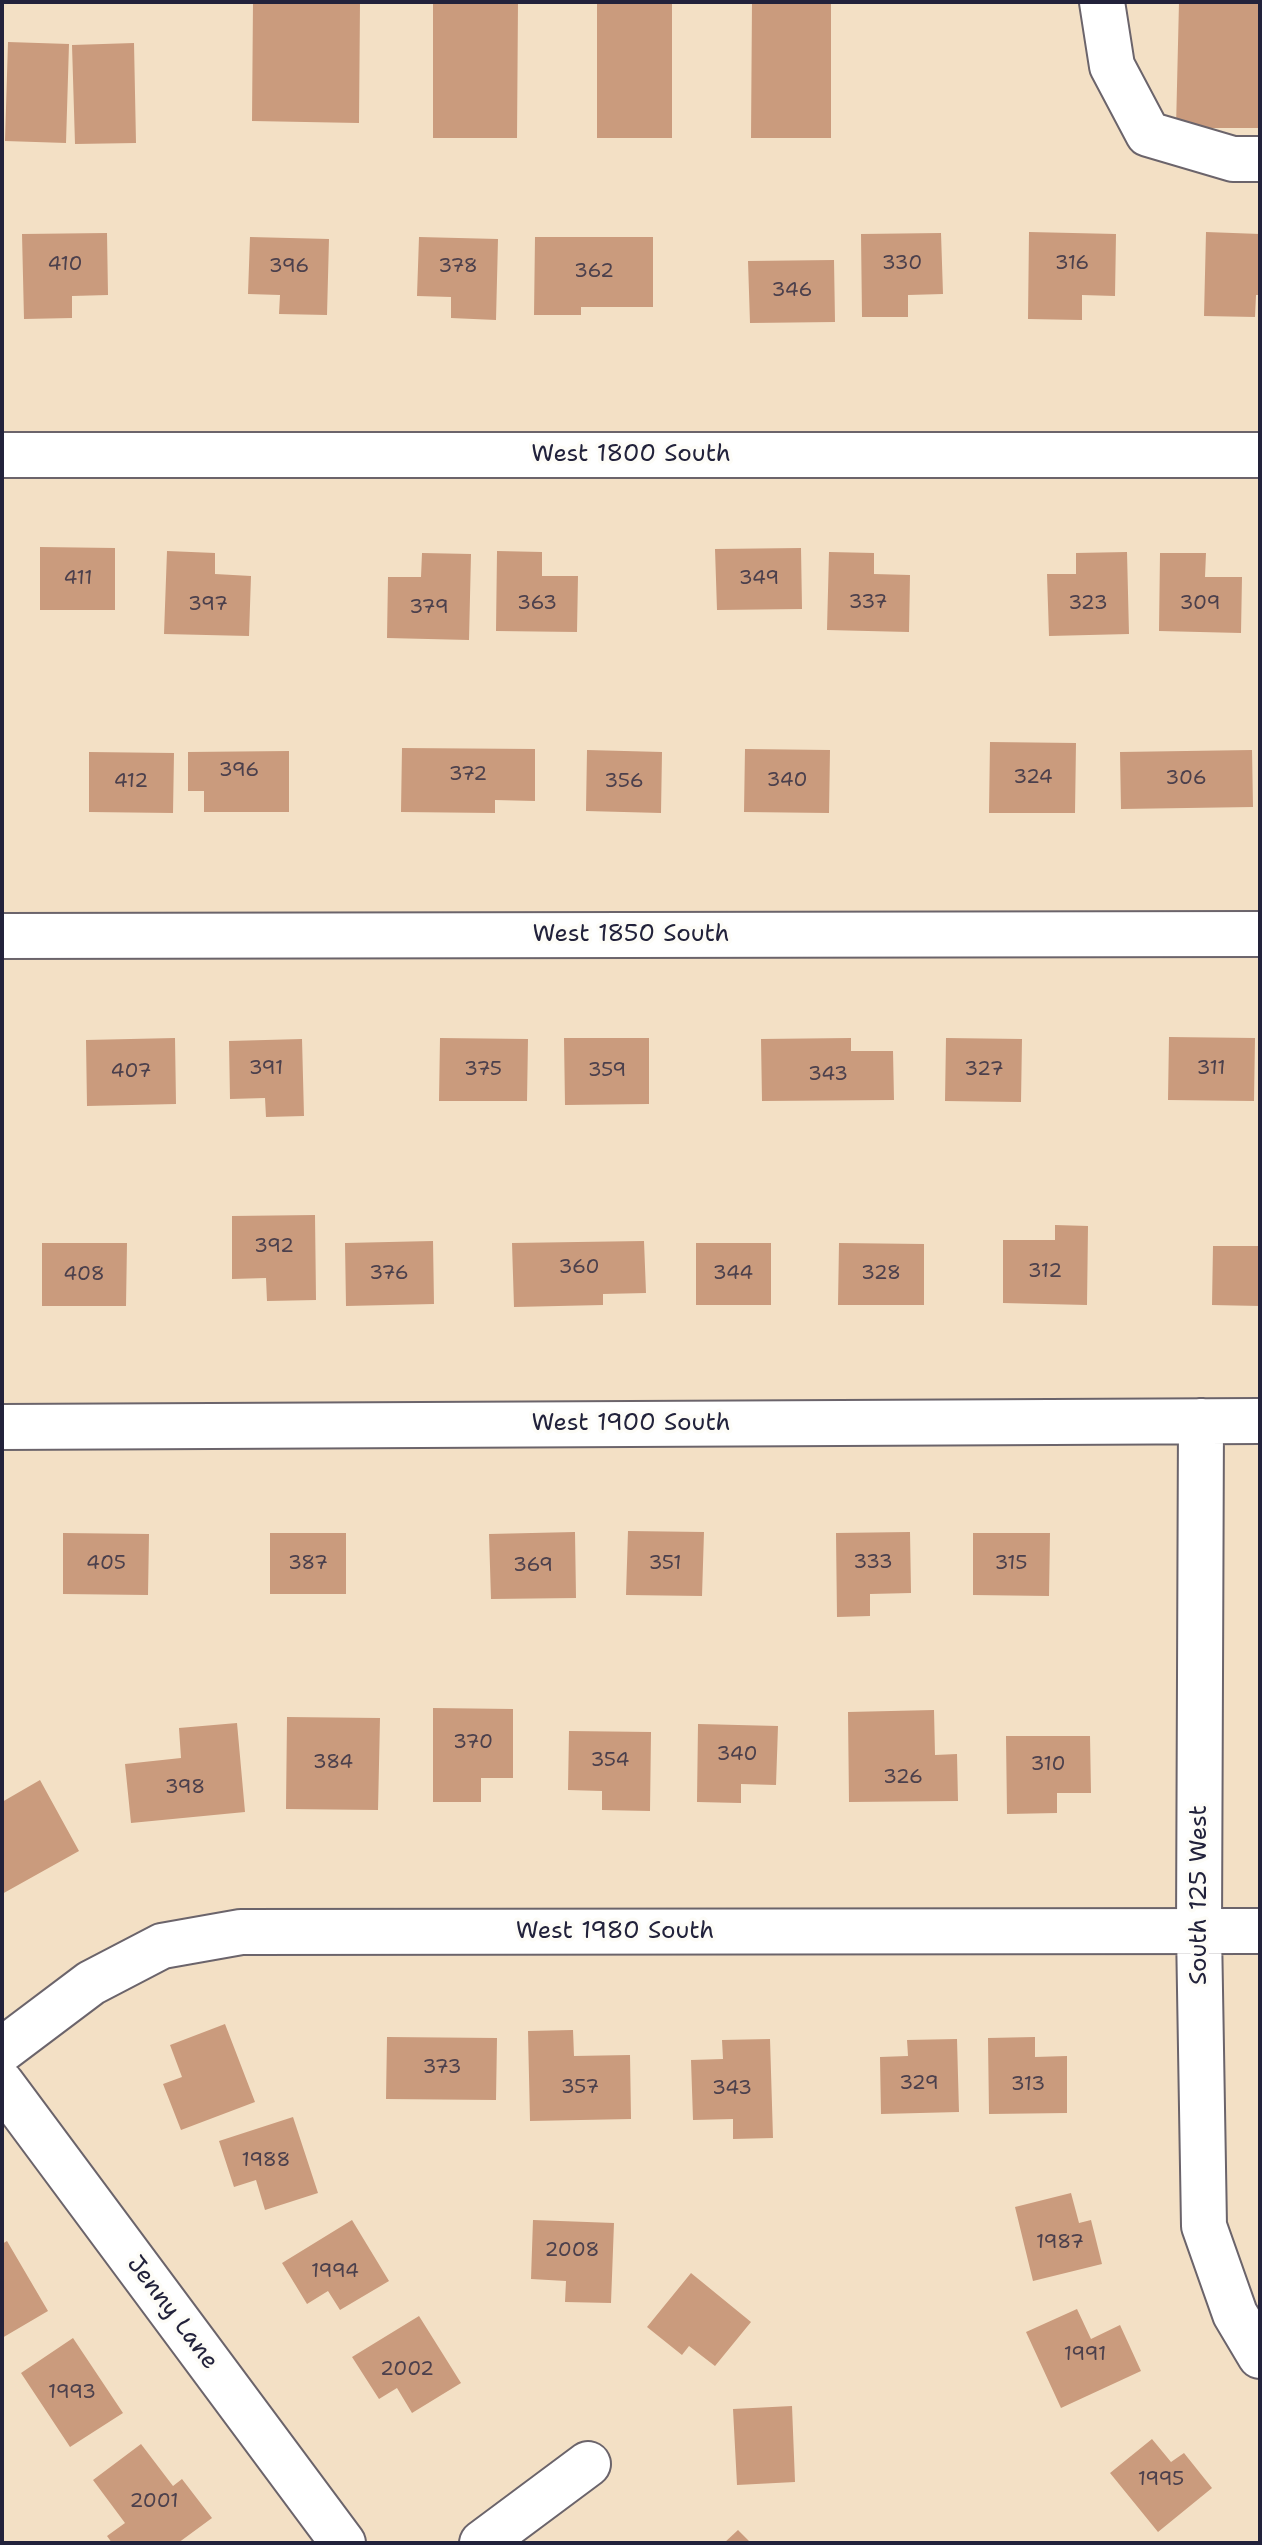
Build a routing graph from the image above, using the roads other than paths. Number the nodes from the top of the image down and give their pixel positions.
1 (1102, 2) edge
2 (1260, 159) edge
3 (2, 455) edge
4 (1260, 455) edge
5 (1260, 934) edge
6 (2, 936) edge
7 (1201, 1421) junction
8 (1260, 1421) edge
9 (2, 1427) edge
10 (1199, 1931) junction
11 (1260, 1931) edge
12 (2, 2050) edge
13 (2, 2084) edge
14 (1260, 2356) edge
15 (588, 2464) dead end
16 (343, 2543) edge
17 (482, 2543) edge

1 - 2 street
3 - 4 street, West 1800 South
5 - 6 street, West 1850 South
7 - 8 street, West 1900 South
7 - 9 street, West 1900 South
7 - 10 street, South 125 West
10 - 11 street, West 1980 South
10 - 12 street, West 1980 South
10 - 14 street, South 125 West
13 - 16 street, Jenny Lane
15 - 17 street

